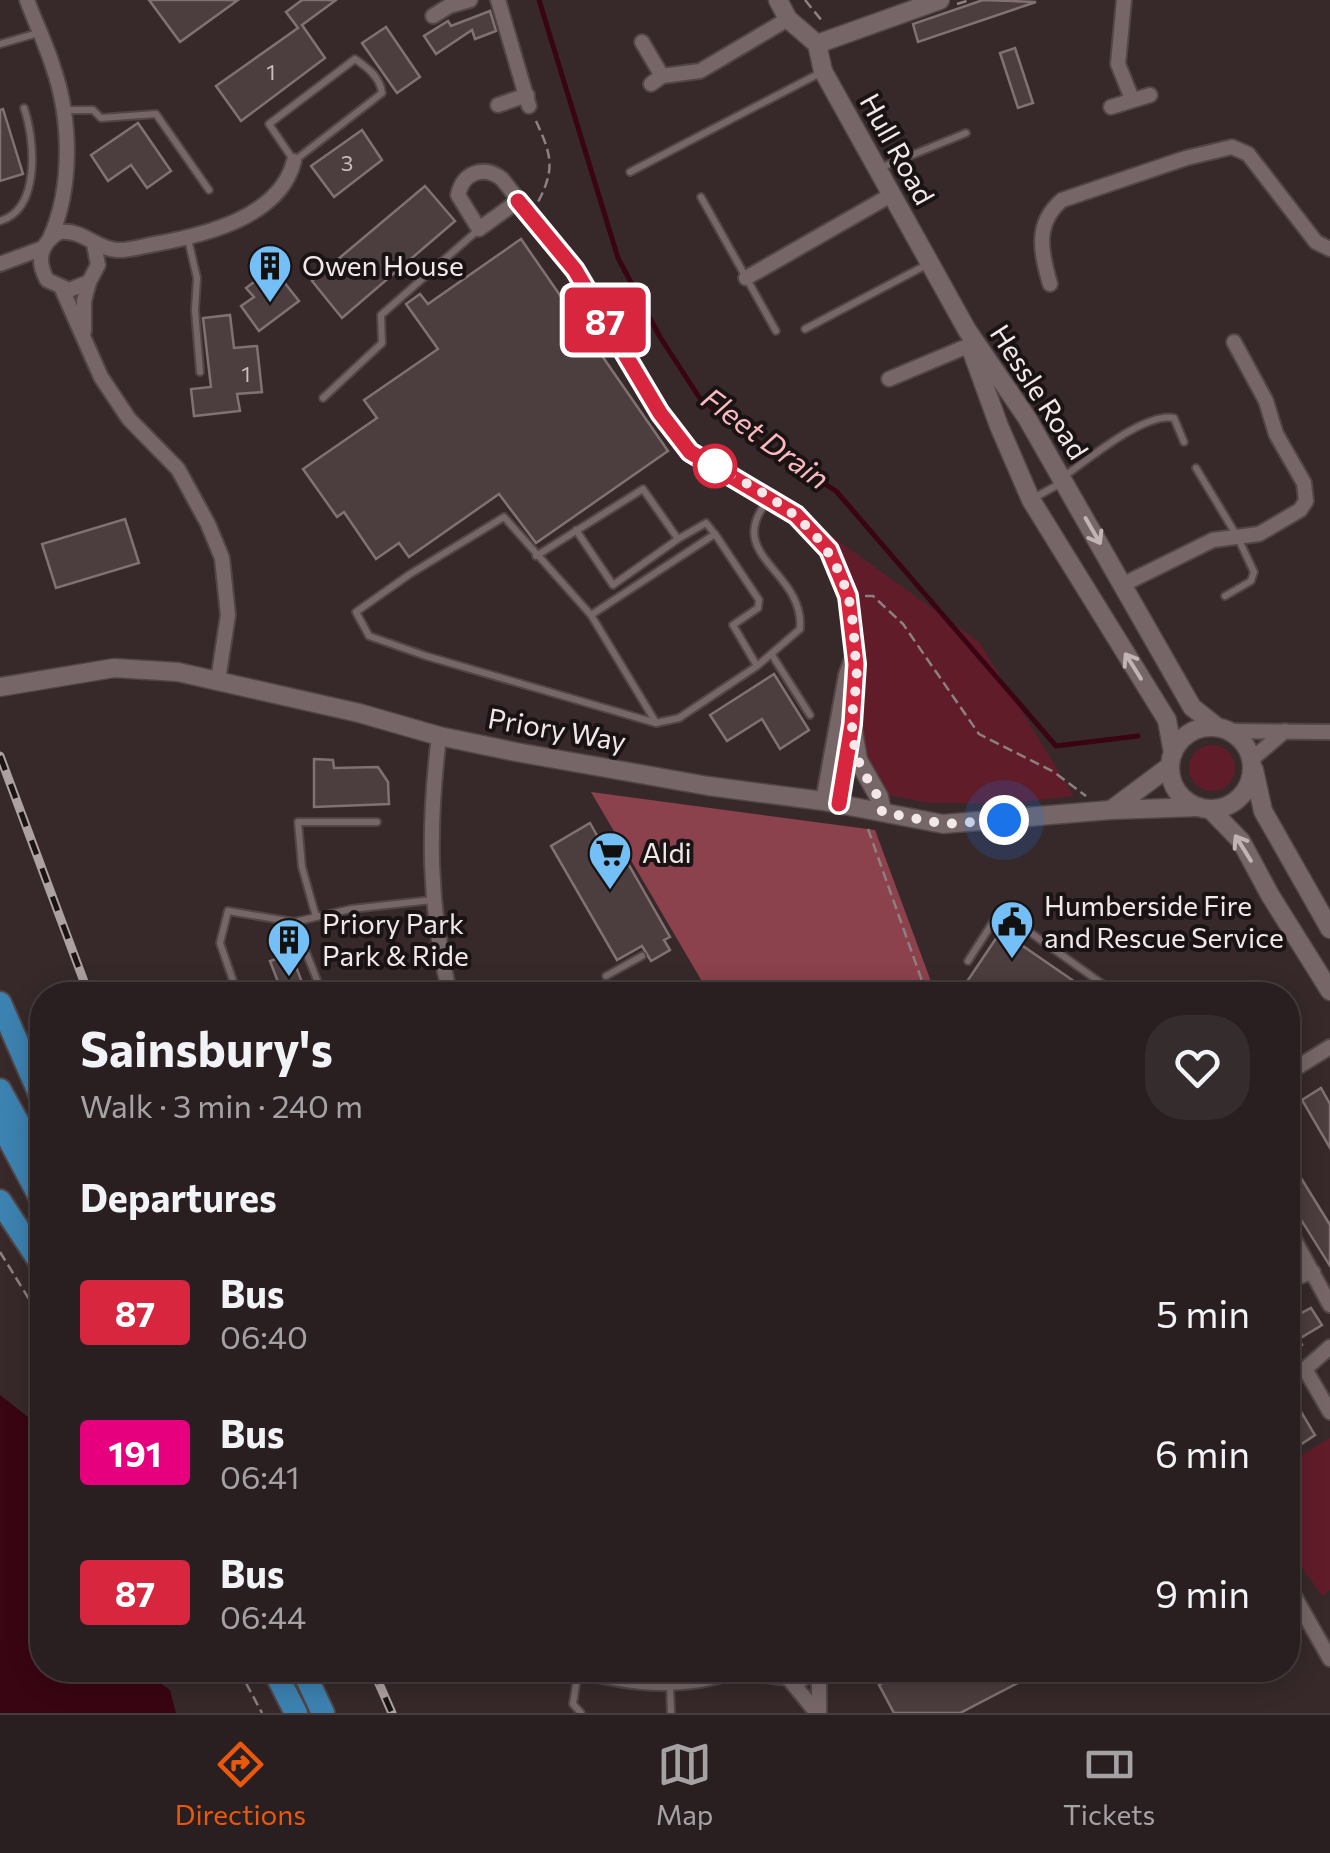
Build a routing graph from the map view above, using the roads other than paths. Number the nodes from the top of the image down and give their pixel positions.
1 (27, 0) edge
2 (470, 0) edge
3 (498, 0) edge
4 (778, 0) edge
5 (940, 0) edge
6 (1124, 0) edge
7 (916, 4) edge
8 (433, 16) dead end
9 (788, 19) junction
10 (40, 33) junction
11 (642, 42) dead end
12 (0, 44) edge
13 (817, 44) junction
14 (823, 72) junction
15 (1150, 95) dead end
16 (1132, 99) junction
17 (498, 105) dead end
18 (1111, 107) dead end
19 (24, 108) dead end
20 (64, 110) junction
21 (966, 133) dead end
22 (294, 161) junction
23 (877, 170) junction
24 (630, 172) dead end
25 (209, 190) dead end
26 (891, 195) junction
27 (64, 196) junction
28 (701, 198) dead end
29 (518, 201) junction
30 (0, 221) edge
31 (479, 229) junction
32 (188, 238) junction
33 (90, 240) junction
34 (46, 243) junction
35 (1330, 249) edge
36 (119, 250) junction
37 (4, 263) edge
38 (930, 264) junction
39 (98, 265) junction
40 (42, 270) junction
41 (746, 278) junction
42 (89, 282) junction
43 (1050, 284) dead end
44 (62, 289) junction
45 (806, 329) dead end
46 (776, 330) dead end
47 (969, 338) junction
48 (85, 342) junction
49 (1234, 342) dead end
50 (200, 372) dead end
51 (889, 379) dead end
52 (323, 398) dead end
53 (1184, 442) dead end
54 (1196, 468) dead end
55 (1063, 480) junction
56 (771, 498) junction
57 (1031, 500) junction
58 (576, 530) junction
59 (714, 534) junction
60 (1237, 536) junction
61 (678, 539) junction
62 (536, 556) junction
63 (1124, 584) junction
64 (1226, 596) dead end
65 (591, 615) junction
66 (772, 654) junction
67 (853, 656) junction
68 (757, 666) junction
69 (218, 680) junction
70 (3, 686) edge
71 (810, 715) dead end
72 (656, 722) junction
73 (852, 724) junction
74 (1223, 729) junction
75 (1285, 730) junction
76 (1330, 732) edge
77 (439, 736) junction
78 (1171, 759) junction
79 (1252, 762) junction
80 (831, 802) junction
81 (1205, 808) junction
82 (1103, 811) junction
83 (882, 812) junction
84 (378, 822) dead end
85 (432, 900) junction
86 (316, 917) junction
87 (294, 922) junction
88 (1330, 929) edge
89 (642, 956) dead end
90 (968, 961) dead end
91 (606, 976) dead end
92 (234, 982) edge
93 (318, 982) edge
94 (448, 982) edge
95 (1100, 982) edge
96 (1330, 991) edge
97 (0, 1003) edge
98 (1330, 1048) edge
99 (1300, 1066) edge
100 (30, 1072) edge
101 (0, 1090) edge
102 (0, 1122) edge
103 (30, 1144) edge
104 (30, 1178) edge
105 (0, 1201) edge
106 (30, 1247) edge
107 (1300, 1249) edge
108 (1313, 1272) junction
109 (1300, 1276) edge
110 (1330, 1305) edge
111 (1330, 1347) edge
112 (1305, 1369) junction
113 (1300, 1371) edge
114 (1330, 1412) edge
115 (1300, 1605) edge
116 (1330, 1659) edge
117 (284, 1682) edge
118 (309, 1682) edge
119 (319, 1682) edge
120 (576, 1682) edge
121 (639, 1682) edge
122 (687, 1682) edge
123 (788, 1682) edge
124 (818, 1682) edge
125 (670, 1686) junction
126 (299, 1713) edge
127 (323, 1713) edge
128 (332, 1713) edge
129 (581, 1713) edge
130 (671, 1713) edge
131 (818, 1713) edge

1 - 10 street
2 - 8 street
3 - 17 street
4 - 9 street
5 - 7 street
6 - 16 street
7 - 13 street
9 - 11 street
9 - 13 street
10 - 12 lane
10 - 20 street
13 - 14 street, Hull Road
14 - 23 street, Hull Road
14 - 24 lane
15 - 16 street
16 - 18 street
19 - 30 lane
20 - 25 lane
20 - 27 street
21 - 23 lane
22 - 22 lane
22 - 32 street
23 - 26 street, Hull Road
26 - 38 street, Hull Road
26 - 41 street
27 - 33 street
27 - 34 street
28 - 41 lane
29 - 31 street
29 - 31 street
29 - 56 street
31 - 52 lane
32 - 36 street
32 - 50 lane
33 - 34 street
33 - 36 street
33 - 39 street
34 - 37 street
34 - 40 street
35 - 43 street
36 - 39 street
37 - 40 street
38 - 45 lane
38 - 47 street, Hull Road
39 - 42 street
40 - 44 street
41 - 46 lane
42 - 44 street
42 - 48 street
44 - 48 street
47 - 51 street
47 - 55 street, Hessle Road
47 - 57 street, Hessle Road
48 - 69 street
49 - 60 street
53 - 55 lane
54 - 60 lane
55 - 57 lane
55 -> 63 street, Hessle Road
56 - 66 lane
56 - 67 street
78 -> 57 street, Hessle Road
58 - 61 lane
58 - 61 lane
58 - 62 lane
59 - 61 lane
59 - 65 lane
59 - 68 lane
60 - 63 street
60 - 64 lane
62 - 65 lane
62 - 72 lane
63 - 74 street, Hessle Road
65 - 72 lane
66 - 68 lane
66 - 71 lane
67 - 73 street
67 - 80 street
68 - 72 lane
69 - 70 street, Priory Way
69 - 77 street, Priory Way
73 - 80 street
73 - 83 street
74 - 75 street
74 - 78 street
74 - 79 street
75 - 76 street
75 - 79 street
77 - 80 street, Priory Way
77 - 85 street
78 - 81 street
78 - 82 street
79 - 81 street
79 - 88 street
80 - 83 street, Priory Way
81 - 82 street, Priory Way
96 -> 81 street
82 - 83 street, Priory Way
84 - 86 lane
85 - 86 lane
85 - 94 street
86 - 87 lane
87 - 92 lane
87 - 93 lane
89 - 91 lane
90 - 95 lane
97 - 100 highway
98 - 99 street
101 - 103 highway
102 - 104 highway
105 - 106 highway
107 - 108 street
108 - 109 street
108 - 110 street
111 - 112 street
112 - 113 street
112 - 114 street
115 - 116 street
117 - 126 highway
118 - 127 highway
119 - 128 highway
120 - 129 lane
121 - 125 street
122 - 125 street
123 - 131 street
124 - 131 street
125 - 130 lane

